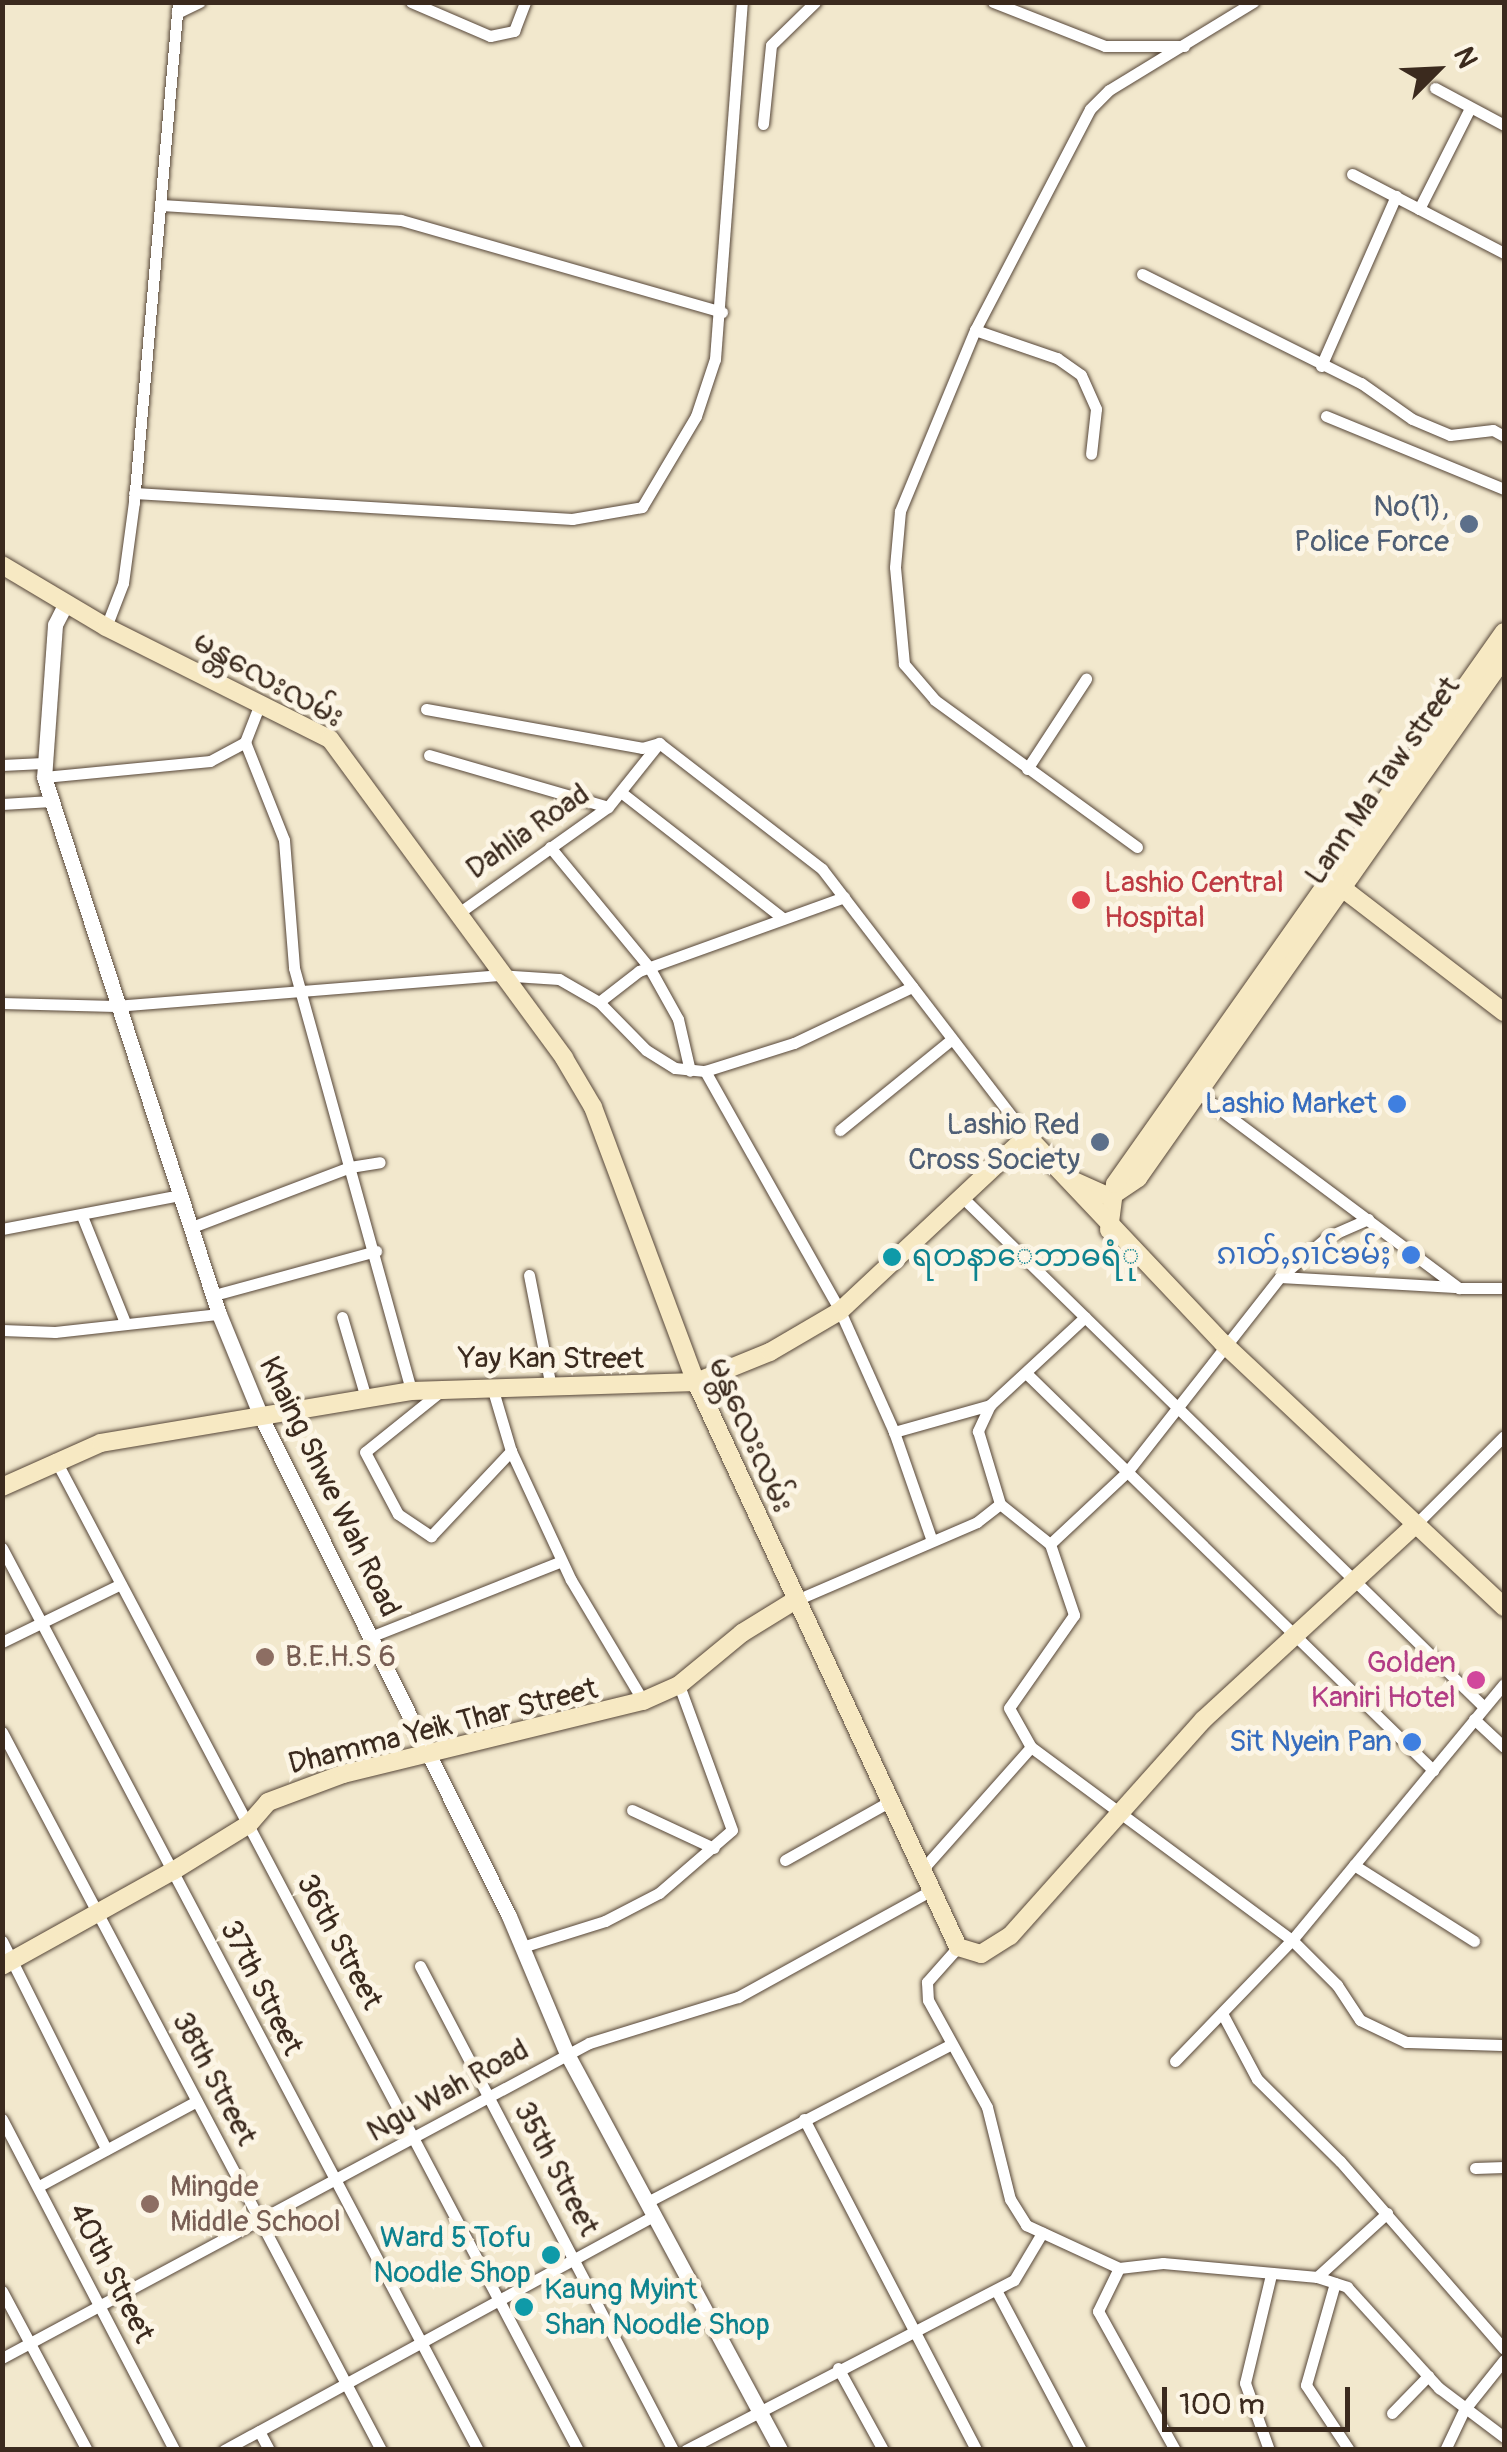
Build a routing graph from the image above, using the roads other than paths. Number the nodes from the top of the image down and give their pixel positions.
1 (200, 2) edge
2 (411, 2) edge
3 (525, 2) edge
4 (742, 2) edge
5 (815, 2) edge
6 (993, 2) edge
7 (1253, 2) edge
8 (178, 8) edge
9 (1188, 46) junction
10 (1434, 88) dead end
11 (1470, 108) junction
12 (763, 124) dead end
13 (1504, 125) edge
14 (1352, 174) dead end
15 (1396, 196) junction
16 (163, 204) junction
17 (1419, 209) junction
18 (1504, 253) edge
19 (1142, 274) dead end
20 (722, 312) junction
21 (975, 330) junction
22 (1321, 366) junction
23 (1326, 416) dead end
24 (1504, 436) edge
25 (1090, 454) dead end
26 (1504, 489) edge
27 (134, 493) junction
28 (2, 565) edge
29 (65, 604) junction
30 (106, 627) junction
31 (1504, 632) edge
32 (1504, 658) edge
33 (1086, 679) dead end
34 (260, 701) junction
35 (426, 708) dead end
36 (245, 742) junction
37 (659, 743) junction
38 (1424, 753) junction
39 (429, 755) dead end
40 (2, 766) edge
41 (1028, 768) junction
42 (44, 770) junction
43 (622, 793) junction
44 (50, 801) junction
45 (2, 804) edge
46 (608, 807) junction
47 (550, 846) junction
48 (1137, 847) dead end
49 (1336, 883) junction
50 (844, 896) junction
51 (460, 912) junction
52 (781, 918) junction
53 (649, 967) junction
54 (498, 974) junction
55 (912, 987) junction
56 (300, 991) junction
57 (599, 1002) junction
58 (2, 1004) edge
59 (114, 1006) junction
60 (1504, 1012) edge
61 (952, 1039) junction
62 (690, 1071) junction
63 (705, 1071) junction
64 (1193, 1090) junction
65 (840, 1130) dead end
66 (1027, 1136) junction
67 (380, 1162) dead end
68 (350, 1167) junction
69 (1072, 1180) junction
70 (181, 1195) junction
71 (961, 1196) junction
72 (1110, 1197) junction
73 (82, 1216) junction
74 (1368, 1219) junction
75 (192, 1227) junction
76 (2, 1229) edge
77 (1109, 1230) junction
78 (376, 1250) junction
79 (528, 1275) dead end
80 (1280, 1277) junction
81 (1459, 1288) junction
82 (1504, 1288) edge
83 (214, 1294) junction
84 (840, 1311) junction
85 (220, 1314) junction
86 (342, 1317) dead end
87 (1085, 1317) junction
88 (124, 1320) junction
89 (2, 1330) edge
90 (1223, 1344) junction
91 (1026, 1374) junction
92 (696, 1382) junction
93 (448, 1386) junction
94 (551, 1387) junction
95 (492, 1388) junction
96 (411, 1391) junction
97 (366, 1398) junction
98 (990, 1404) junction
99 (1176, 1406) junction
100 (262, 1419) junction
101 (894, 1432) junction
102 (1504, 1436) edge
103 (510, 1452) junction
104 (56, 1459) junction
105 (1127, 1472) junction
106 (2, 1487) edge
107 (1000, 1504) junction
108 (1414, 1526) junction
109 (932, 1542) junction
110 (1050, 1544) junction
111 (2, 1548) edge
112 (562, 1560) junction
113 (1356, 1582) junction
114 (121, 1584) junction
115 (794, 1601) junction
116 (1504, 1607) edge
117 (43, 1622) junction
118 (370, 1637) junction
119 (1298, 1638) junction
120 (2, 1642) edge
121 (679, 1684) junction
122 (1504, 1684) edge
123 (643, 1701) junction
124 (1484, 1707) junction
125 (1474, 1719) junction
126 (2, 1732) edge
127 (1031, 1747) junction
128 (1504, 1748) edge
129 (424, 1754) junction
130 (1433, 1770) junction
131 (887, 1803) junction
132 (632, 1810) dead end
133 (1122, 1812) junction
134 (249, 1824) junction
135 (714, 1848) junction
136 (785, 1860) dead end
137 (1354, 1865) junction
138 (173, 1871) junction
139 (920, 1872) junction
140 (928, 1892) junction
141 (98, 1914) junction
142 (1292, 1940) junction
143 (2, 1941) edge
144 (1474, 1941) dead end
145 (958, 1946) junction
146 (522, 1948) junction
147 (8, 1963) edge
148 (420, 1966) dead end
149 (1223, 2014) junction
150 (950, 2046) junction
151 (1504, 2046) edge
152 (568, 2054) junction
153 (1175, 2061) dead end
154 (490, 2097) junction
155 (198, 2101) junction
156 (2, 2119) edge
157 (804, 2119) junction
158 (414, 2138) junction
159 (106, 2149) junction
160 (1476, 2168) dead end
161 (1504, 2168) edge
162 (333, 2183) junction
163 (39, 2186) junction
164 (652, 2208) junction
165 (1386, 2214) junction
166 (260, 2222) junction
167 (1042, 2233) junction
168 (576, 2257) junction
169 (1120, 2268) junction
170 (1271, 2275) junction
171 (1317, 2276) junction
172 (1334, 2284) junction
173 (996, 2290) junction
174 (2, 2291) edge
175 (498, 2298) junction
176 (99, 2308) junction
177 (909, 2330) junction
178 (420, 2339) junction
179 (31, 2343) junction
180 (1504, 2349) edge
181 (2, 2358) edge
182 (1504, 2360) edge
183 (838, 2368) junction
184 (1428, 2376) junction
185 (344, 2380) junction
186 (758, 2410) junction
187 (1464, 2410) junction
188 (1392, 2413) dead end
189 (259, 2431) junction
190 (1504, 2437) edge
191 (87, 2450) edge
192 (174, 2450) edge
193 (224, 2450) edge
194 (269, 2450) edge
195 (380, 2450) edge
196 (478, 2450) edge
197 (578, 2450) edge
198 (673, 2450) edge
199 (686, 2450) edge
200 (780, 2450) edge
201 (883, 2450) edge
202 (976, 2450) edge
203 (1081, 2450) edge
204 (1175, 2450) edge
205 (1269, 2450) edge
206 (1349, 2450) edge
207 (1446, 2450) edge

1 - 8 street
2 - 3 street
4 - 20 street
5 - 12 street
6 - 9 street
7 - 9 street
8 - 16 street
9 - 21 street
10 - 11 street
11 - 13 street
11 - 17 street
14 - 15 street
15 - 17 street
15 - 22 street
16 - 20 street
16 - 27 street
17 - 18 street
19 - 22 street
20 - 27 street
21 - 25 street
21 - 41 street
22 - 24 street
23 - 26 street
27 - 30 street
28 - 29 main road, မန္တလေးလမ်း
29 - 30 main road, မန္တလေးလမ်း
29 - 42 street, Khaing Shwe Wah Road
30 - 34 main road, မန္တလေးလမ်း
31 - 38 main road, Lann Ma Taw street
32 - 38 main road, Lann Ma Taw street
33 - 41 street
34 - 36 street
34 - 51 main road, မန္တလေးလမ်း
35 - 37 street
36 - 42 street
36 - 56 street
37 - 43 street, Dahlia Road
37 - 50 street
38 - 49 main road, Lann Ma Taw street
39 - 46 street
40 - 42 street
41 - 48 street
42 - 44 street, Khaing Shwe Wah Road
43 - 46 street, Dahlia Road
43 - 52 street
44 - 45 street
44 - 59 street, Khaing Shwe Wah Road
46 - 47 street, Dahlia Road
47 - 51 street, Dahlia Road
47 - 53 street
49 - 60 main road
49 - 64 main road, Lann Ma Taw street
50 - 52 street
50 - 55 street
51 - 54 main road, မန္တလေးလမ်း
52 - 53 street
53 - 57 street
53 - 62 street
54 - 56 street
54 - 57 street
54 - 92 main road, မန္တလေးလမ်း
55 - 61 street
55 - 63 street
56 - 59 street
56 - 68 street
57 - 62 street
58 - 59 street
59 - 70 street, Khaing Shwe Wah Road
61 - 65 street
61 - 66 street
62 - 63 street
63 - 84 street
64 - 72 main road, Lann Ma Taw street
64 - 74 street
66 - 69 main road
66 - 71 main road, Yay Kan Street
67 - 68 street
68 - 75 street
68 - 78 street
69 - 72 main road
69 - 77 main road
70 - 73 street
70 - 75 street, Khaing Shwe Wah Road
71 - 84 main road, Yay Kan Street
71 - 87 street
72 - 77 main road
73 - 76 street
73 - 88 street
74 - 80 street
74 - 81 street
75 - 83 street, Khaing Shwe Wah Road
77 - 90 main road
78 - 83 street
78 - 96 street
79 - 94 street
80 - 81 street
80 - 90 street
81 - 82 street
83 - 85 street, Khaing Shwe Wah Road
84 - 92 main road, Yay Kan Street
84 - 101 street
85 - 88 street
85 - 100 street, Khaing Shwe Wah Road
86 - 97 street
87 - 91 street
87 - 99 street
88 - 89 street
90 - 99 street
90 - 108 main road
91 - 98 street
91 - 105 street
92 - 94 main road, Yay Kan Street
92 - 115 main road, မန္တလေးလမ်း
93 - 95 main road, Yay Kan Street
93 - 96 main road, Yay Kan Street
93 - 103 street
94 - 95 main road, Yay Kan Street
95 - 103 street
96 - 97 main road, Yay Kan Street
97 - 100 main road, Yay Kan Street
98 - 101 street
98 - 107 street
99 - 105 street
99 - 113 street
100 - 104 main road, Yay Kan Street
100 - 118 street, Khaing Shwe Wah Road
101 - 109 street
102 - 108 street
103 - 112 street
104 - 106 main road, Yay Kan Street
104 - 114 street, 36th Street
105 - 110 street
105 - 119 street
107 - 109 street
107 - 110 street
108 - 113 main road
108 - 116 main road
109 - 115 street
110 - 127 street
111 - 117 street, 37th Street
112 - 118 street
112 - 123 street
113 - 119 main road
113 - 124 street
114 - 117 street
114 - 134 street, 36th Street
115 - 121 main road, Dhamma Yeik Thar Street
115 - 131 main road, မန္တလေးလမ်း
117 - 120 street
117 - 138 street, 37th Street
118 - 129 street, Khaing Shwe Wah Road
119 - 130 street
119 - 133 main road
121 - 123 main road, Dhamma Yeik Thar Street
121 - 135 street
122 - 124 street
123 - 129 main road, Dhamma Yeik Thar Street
124 - 125 street
125 - 128 street
125 - 130 street
126 - 141 street, 38th Street
127 - 133 street
127 - 139 street
129 - 134 main road, Dhamma Yeik Thar Street
129 - 146 street, Khaing Shwe Wah Road
130 - 137 street
131 - 136 street
131 - 139 main road, မန္တလေးလမ်း
132 - 135 street
133 - 142 street
133 - 145 main road
134 - 138 main road, Dhamma Yeik Thar Street
134 - 158 street, 36th Street
135 - 146 street
137 - 142 street
137 - 144 street
138 - 141 main road, Dhamma Yeik Thar Street
138 - 162 street, 37th Street
139 - 140 main road, မန္တလေးလမ်း
140 - 145 main road, မန္တလေးလမ်း
140 - 152 street, Ngu Wah Road
141 - 147 main road, Dhamma Yeik Thar Street
141 - 155 street, 38th Street
142 - 149 street
142 - 151 street
143 - 147 street
145 - 150 street
146 - 152 street, Khaing Shwe Wah Road
147 - 159 street
148 - 154 street, 35th Street
149 - 153 street
149 - 165 street
150 - 157 street
150 - 167 street
152 - 154 street, Ngu Wah Road
152 - 164 street, Khaing Shwe Wah Road
154 - 158 street, Ngu Wah Road
154 - 168 street, 35th Street
155 - 159 street
155 - 166 street, 38th Street
156 - 163 street, 40th Street
157 - 164 street
157 - 177 street
158 - 162 street, Ngu Wah Road
158 - 175 street, 36th Street
159 - 163 street
160 - 161 street
162 - 166 street, Ngu Wah Road
162 - 178 street, 37th Street
163 - 176 street, 40th Street
164 - 168 street
164 - 186 street, Khaing Shwe Wah Road
165 - 171 street
165 - 180 street
166 - 176 street, Ngu Wah Road
166 - 185 street, 38th Street
167 - 169 street
167 - 173 street
168 - 175 street
168 - 198 street, 35th Street
169 - 170 street
169 - 204 street
170 - 171 street
170 - 205 street
171 - 172 street
172 - 184 street
172 - 206 street
173 - 177 street
173 - 203 street
174 - 179 street
175 - 178 street
175 - 197 street, 36th Street
176 - 179 street, Ngu Wah Road
176 - 192 street, 40th Street
177 - 183 street
177 - 202 street
178 - 185 street
178 - 196 street, 37th Street
179 - 181 street, Ngu Wah Road
179 - 191 street
182 - 187 street
183 - 186 street
183 - 201 street
184 - 187 street
184 - 188 street
185 - 189 street
185 - 195 street, 38th Street
186 - 199 street
186 - 200 street, Khaing Shwe Wah Road
187 - 190 street
187 - 207 street
189 - 193 street
189 - 194 street

